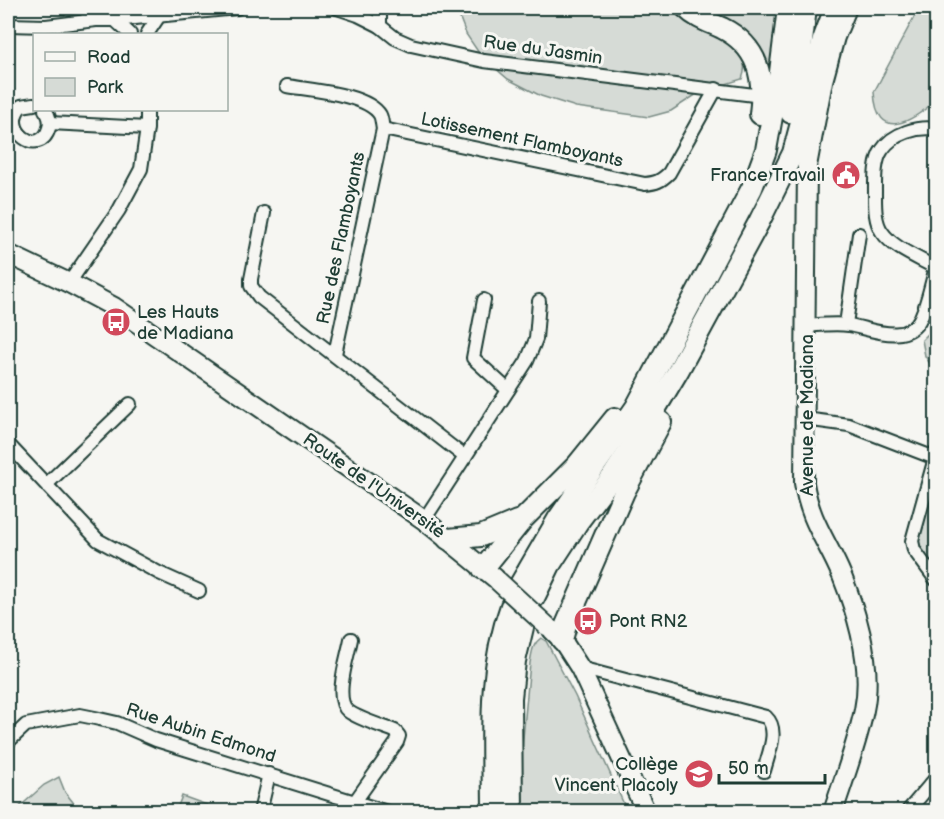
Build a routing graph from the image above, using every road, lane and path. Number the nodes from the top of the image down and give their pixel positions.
1 (82, 8) edge
2 (237, 8) edge
3 (337, 8) edge
4 (380, 8) edge
5 (686, 8) edge
6 (788, 8) edge
7 (806, 8) edge
8 (835, 8) edge
9 (848, 8) edge
10 (159, 16) junction
11 (96, 20) junction
12 (115, 20) junction
13 (8, 25) edge
14 (380, 26) junction
15 (129, 33) edge
16 (148, 33) edge
17 (287, 86) dead end
18 (716, 89) junction
19 (754, 95) dead end
20 (33, 104) edge
21 (45, 111) edge
22 (147, 111) edge
23 (50, 123) junction
24 (147, 128) junction
25 (383, 129) junction
26 (936, 129) edge
27 (264, 213) dead end
28 (759, 222) junction
29 (859, 234) dead end
30 (9, 257) edge
31 (936, 268) edge
32 (69, 283) junction
33 (697, 294) junction
34 (484, 300) dead end
35 (539, 301) dead end
36 (711, 310) junction
37 (846, 324) junction
38 (807, 326) junction
39 (335, 354) junction
40 (663, 357) junction
41 (508, 390) junction
42 (130, 404) dead end
43 (805, 419) junction
44 (8, 444) edge
45 (465, 457) junction
46 (46, 484) junction
47 (523, 519) junction
48 (424, 520) junction
49 (448, 539) junction
50 (491, 575) junction
51 (936, 580) edge
52 (199, 591) dead end
53 (351, 639) dead end
54 (562, 640) junction
55 (580, 668) junction
56 (8, 742) edge
57 (764, 771) dead end
58 (269, 774) junction
59 (936, 778) edge
60 (356, 800) junction
61 (260, 812) edge
62 (387, 812) edge
63 (493, 812) edge
64 (512, 812) edge
65 (646, 812) edge
66 (833, 812) edge
67 (907, 812) edge

1 - 11 street
2 - 10 street
3 - 14 street, Rue du Jasmin
4 - 14 street
5 - 33 main road
6 - 33 main road
7 - 28 main road
8 - 28 main road
9 - 38 main road, Avenue de Madiana
10 - 12 street
10 - 16 street
11 - 12 street
11 - 13 street
12 - 15 street
14 - 18 street, Rue du Jasmin
17 - 25 street
18 - 19 street, Rue du Jasmin
18 - 25 street, Lotissement Flamboyants
20 - 23 street
21 - 23 street
22 - 24 street
23 - 24 street
24 - 32 street
25 - 39 street, Rue des Flamboyants
26 - 31 street
27 - 39 street, Rue des Flamboyants
28 - 36 main road
29 - 37 street
30 - 32 main road, Route de l'Université
31 - 37 street
32 - 48 main road, Route de l'Université
33 - 40 main road
34 - 41 street
35 - 41 street
36 - 40 main road
36 - 54 main road
37 - 38 street
38 - 43 main road, Avenue de Madiana
39 - 45 street, Rue des Flamboyants
40 - 47 main road
41 - 45 street
42 - 46 street
43 - 51 street
43 - 66 main road, Avenue de Madiana
44 - 46 street
45 - 48 street
46 - 52 street
47 - 49 main road
47 - 50 main road
48 - 49 main road, Route de l'Université
49 - 50 main road, Route de l'Université
50 - 54 main road, Route de l'Université, bridge
53 - 60 street
54 - 55 main road, Route de l'Université
55 - 57 street
55 - 65 main road, Route de l'Université
56 - 58 street, Rue Aubin Edmond
58 - 60 street, Rue Aubin Edmond
58 - 61 street
59 - 67 street
60 - 62 street, Rue Aubin Edmond
63 - 64 main road

